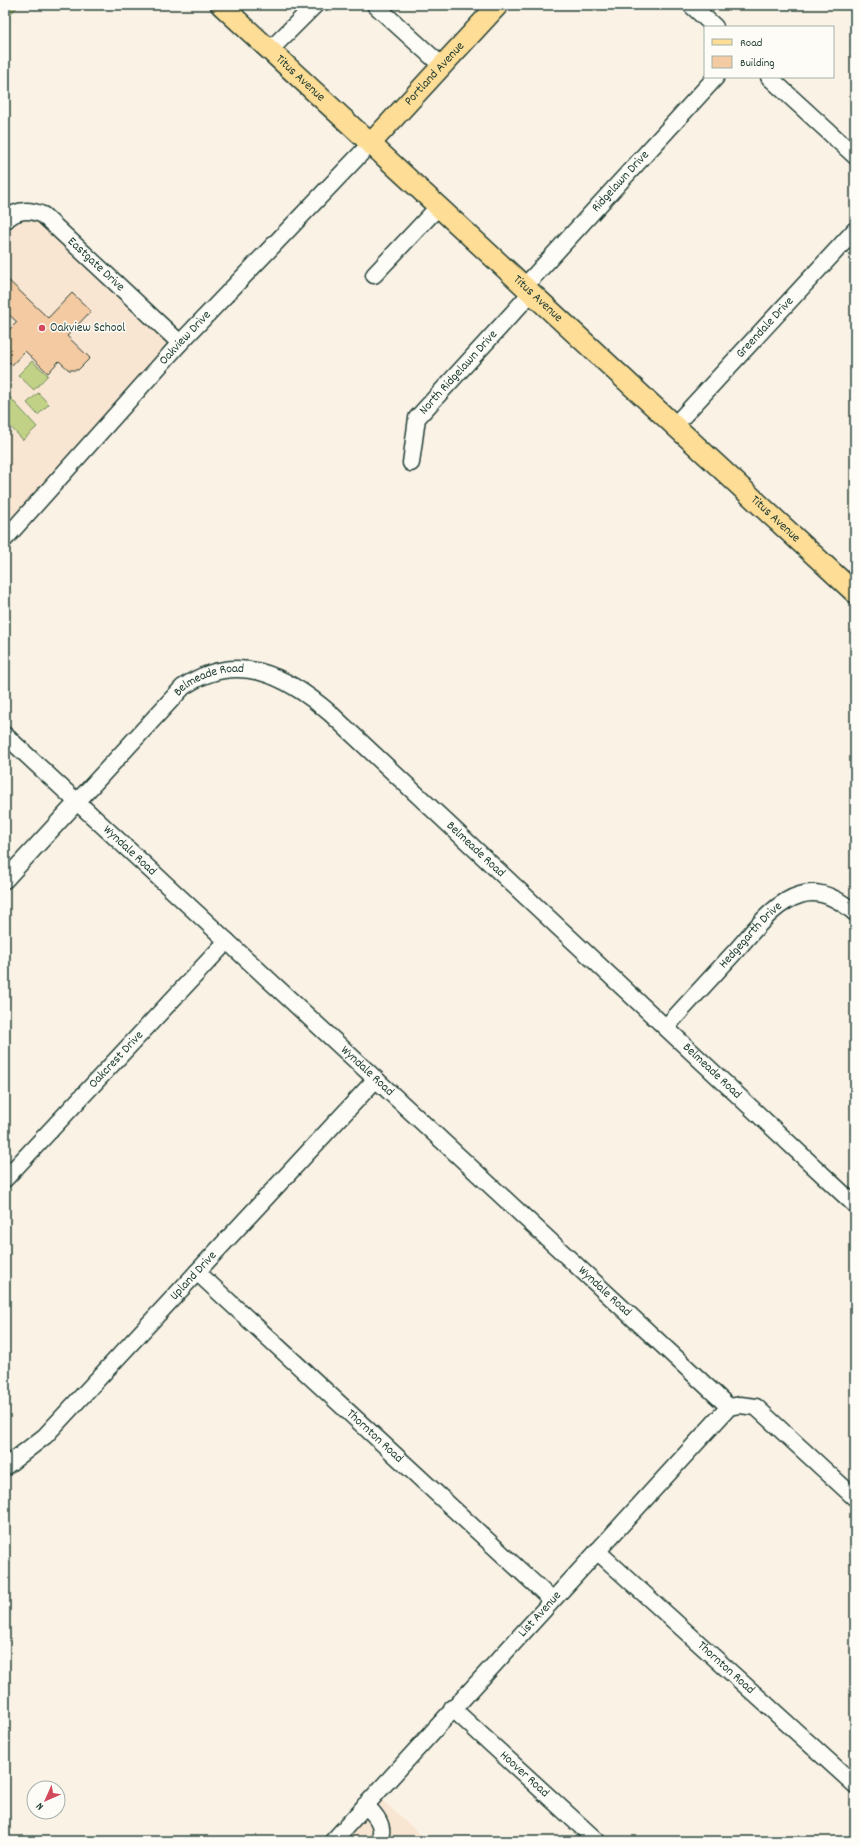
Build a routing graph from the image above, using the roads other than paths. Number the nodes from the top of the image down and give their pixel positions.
1 (221, 5) edge
2 (315, 5) edge
3 (375, 5) edge
4 (498, 5) edge
5 (691, 5) edge
6 (714, 26) edge
7 (270, 50) junction
8 (442, 66) junction
9 (715, 78) edge
10 (770, 78) edge
11 (371, 143) junction
12 (855, 156) edge
13 (439, 206) junction
14 (5, 221) edge
15 (855, 230) edge
16 (374, 275) dead end
17 (528, 290) junction
18 (180, 343) junction
19 (674, 426) junction
20 (411, 463) dead end
21 (5, 539) edge
22 (855, 593) edge
23 (5, 736) edge
24 (78, 802) junction
25 (5, 880) edge
26 (855, 913) edge
27 (227, 941) junction
28 (666, 1028) junction
29 (376, 1079) junction
30 (5, 1179) edge
31 (855, 1205) edge
32 (197, 1272) junction
33 (729, 1407) junction
34 (5, 1467) edge
35 (855, 1498) edge
36 (597, 1551) junction
37 (552, 1600) junction
38 (452, 1708) junction
39 (855, 1786) edge
40 (365, 1805) junction
41 (333, 1841) edge
42 (379, 1841) edge
43 (597, 1841) edge

1 - 7 main road, Titus Avenue
2 - 7 street
3 - 8 street
4 - 8 main road, Portland Avenue
5 - 6 street
7 - 11 main road, Titus Avenue
8 - 11 main road, Portland Avenue
9 - 17 street, Ridgelawn Drive
10 - 12 street
11 - 13 main road, Titus Avenue
11 - 18 street, Oakview Drive
13 - 16 street
13 - 17 main road, Titus Avenue
14 - 18 street, Eastgate Drive
15 - 19 street, Greendale Drive
17 - 19 main road, Titus Avenue
17 - 20 street, North Ridgelawn Drive
18 - 21 street, Oakview Drive
19 - 22 main road, Titus Avenue
23 - 24 street, Wyndale Road
24 - 25 street, Belmeade Road
24 - 27 street, Wyndale Road
24 - 28 street, Belmeade Road
26 - 28 street, Hedgegarth Drive
27 - 29 street, Wyndale Road
27 - 30 street, Oakcrest Drive
28 - 31 street, Belmeade Road
29 - 32 street, Upland Drive
29 - 33 street, Wyndale Road
32 - 34 street, Upland Drive
32 - 37 street, Thornton Road
33 - 35 street
33 - 36 street, List Avenue
36 - 37 street, List Avenue
36 - 39 street, Thornton Road
37 - 38 street, List Avenue
38 - 40 street, List Avenue
38 - 43 street, Hoover Road
40 - 41 street, List Avenue
40 - 42 street

